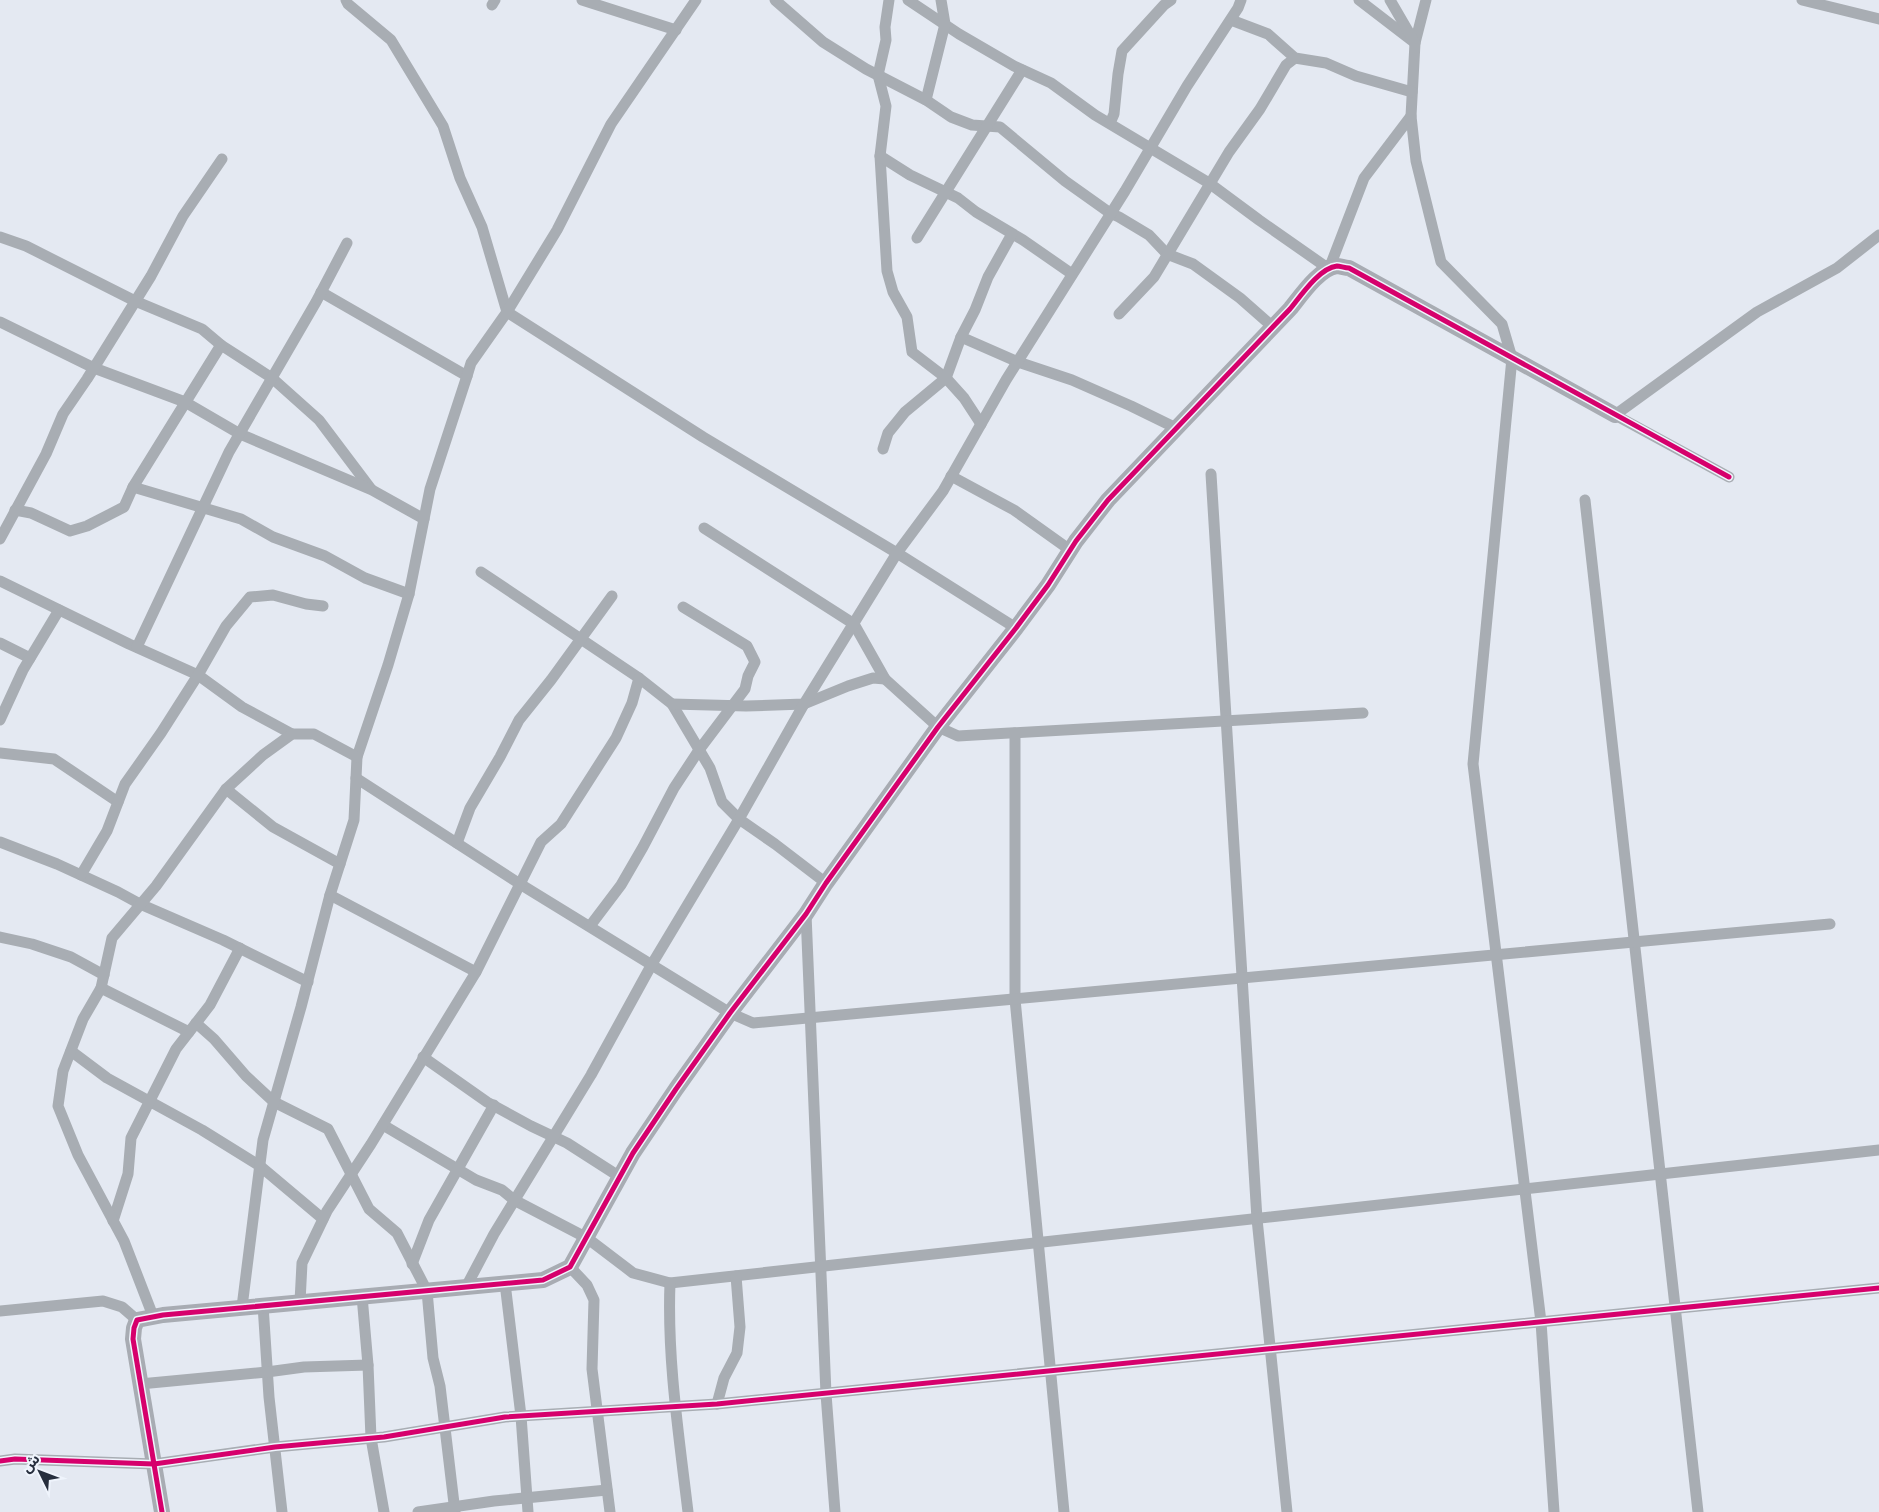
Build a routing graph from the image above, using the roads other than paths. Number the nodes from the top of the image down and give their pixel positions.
1 (346, 0) edge
2 (582, 0) edge
3 (696, 0) edge
4 (775, 0) edge
5 (889, 0) edge
6 (908, 0) edge
7 (941, 0) edge
8 (1171, 0) edge
9 (1241, 0) edge
10 (1360, 0) edge
11 (1390, 0) edge
12 (1426, 0) edge
13 (1802, 0) edge
14 (1879, 19) edge
15 (1231, 20) junction
16 (945, 24) junction
17 (676, 30) junction
18 (1414, 43) junction
19 (1295, 58) junction
20 (1022, 70) junction
21 (878, 75) junction
22 (1412, 92) junction
23 (926, 100) junction
24 (1411, 116) junction
25 (1110, 123) junction
26 (987, 126) junction
27 (1150, 147) junction
28 (880, 156) junction
29 (222, 159) dead end
30 (1209, 183) junction
31 (945, 192) junction
32 (1110, 213) junction
33 (1012, 234) junction
34 (1879, 235) edge
35 (0, 237) edge
36 (917, 238) dead end
37 (347, 243) dead end
38 (1167, 254) junction
39 (1329, 268) junction
40 (1072, 274) junction
41 (321, 292) junction
42 (135, 301) junction
43 (507, 312) junction
44 (1119, 314) dead end
45 (0, 322) edge
46 (1273, 327) junction
47 (961, 337) junction
48 (221, 345) junction
49 (1512, 358) junction
50 (1018, 362) junction
51 (94, 368) junction
52 (466, 376) junction
53 (272, 378) junction
54 (946, 378) junction
55 (185, 402) junction
56 (1615, 415) junction
57 (981, 424) junction
58 (1176, 428) junction
59 (240, 434) junction
60 (883, 448) dead end
61 (1210, 474) dead end
62 (951, 476) junction
63 (1729, 476) dead end
64 (133, 487) junction
65 (372, 490) junction
66 (1585, 500) dead end
67 (202, 509) junction
68 (16, 510) junction
69 (424, 519) junction
70 (704, 528) dead end
71 (0, 539) edge
72 (1070, 550) junction
73 (897, 552) junction
74 (482, 572) dead end
75 (0, 581) edge
76 (409, 594) junction
77 (612, 596) dead end
78 (323, 606) dead end
79 (683, 607) dead end
80 (59, 610) junction
81 (854, 624) junction
82 (1016, 628) junction
83 (581, 638) junction
84 (0, 643) edge
85 (136, 647) junction
86 (30, 658) junction
87 (198, 675) junction
88 (639, 678) junction
89 (885, 679) junction
90 (672, 704) junction
91 (804, 704) junction
92 (732, 705) junction
93 (1363, 713) dead end
94 (0, 720) edge
95 (1226, 722) junction
96 (938, 727) junction
97 (1015, 733) junction
98 (292, 734) junction
99 (699, 750) junction
100 (0, 753) edge
101 (357, 757) junction
102 (356, 778) junction
103 (226, 789) junction
104 (118, 802) junction
105 (739, 820) junction
106 (0, 842) edge
107 (457, 843) junction
108 (340, 864) junction
109 (81, 875) junction
110 (826, 883) junction
111 (520, 884) junction
112 (330, 895) junction
113 (140, 904) junction
114 (806, 914) junction
115 (1830, 924) dead end
116 (590, 926) junction
117 (0, 937) edge
118 (1634, 942) junction
119 (240, 948) junction
120 (1496, 955) junction
121 (652, 964) junction
122 (476, 972) junction
123 (104, 975) junction
124 (1242, 978) junction
125 (308, 982) junction
126 (101, 988) junction
127 (1015, 999) junction
128 (730, 1013) junction
129 (810, 1018) junction
130 (193, 1028) junction
131 (71, 1051) junction
132 (423, 1057) junction
133 (149, 1102) junction
134 (274, 1102) junction
135 (494, 1106) junction
136 (383, 1125) junction
137 (554, 1137) junction
138 (1879, 1150) edge
139 (260, 1166) junction
140 (459, 1170) junction
141 (1660, 1174) junction
142 (351, 1175) junction
143 (620, 1177) junction
144 (1525, 1189) junction
145 (514, 1200) junction
146 (323, 1219) junction
147 (1257, 1219) junction
148 (113, 1221) junction
149 (587, 1238) junction
150 (1038, 1243) junction
151 (412, 1264) junction
152 (570, 1267) junction
153 (820, 1267) junction
154 (736, 1276) junction
155 (505, 1283) junction
156 (670, 1283) junction
157 (466, 1287) junction
158 (1879, 1288) edge
159 (426, 1291) junction
160 (362, 1296) junction
161 (300, 1302) junction
162 (262, 1306) junction
163 (242, 1307) junction
164 (1675, 1308) junction
165 (0, 1312) edge
166 (145, 1318) junction
167 (1541, 1322) junction
168 (1270, 1349) junction
169 (368, 1365) junction
170 (1050, 1371) junction
171 (267, 1372) junction
172 (140, 1384) junction
173 (826, 1394) junction
174 (717, 1404) junction
175 (676, 1406) junction
176 (598, 1411) junction
177 (521, 1416) junction
178 (445, 1427) junction
179 (371, 1438) junction
180 (275, 1447) junction
181 (0, 1461) edge
182 (154, 1464) junction
183 (607, 1490) junction
184 (526, 1498) junction
185 (455, 1510) edge
186 (162, 1512) edge
187 (282, 1512) edge
188 (384, 1512) edge
189 (418, 1512) edge
190 (528, 1512) edge
191 (610, 1512) edge
192 (688, 1512) edge
193 (835, 1512) edge
194 (1064, 1512) edge
195 (1287, 1512) edge
196 (1554, 1512) edge
197 (1698, 1512) edge

1 - 43 street
2 - 17 street
3 - 17 street
4 - 21 street
5 - 21 street
6 - 16 street
7 - 16 street
8 - 25 street
9 - 15 street
10 - 18 street
11 - 18 street
12 - 18 street
13 - 14 street
15 - 19 street
15 - 27 street
16 - 20 street
16 - 23 street
17 - 43 street
18 - 22 street
19 - 22 street
19 - 30 street
20 - 25 street
20 - 26 street
21 - 23 street
21 - 28 street
22 - 24 street
23 - 26 street
24 - 39 street
24 - 49 street
25 - 27 street
26 - 31 street
26 - 32 street
27 - 30 street
27 - 32 street
28 - 31 street
28 - 54 street
29 - 42 street
30 - 38 street
30 - 39 street
31 - 33 street
31 - 36 street
32 - 38 street
32 - 40 street
33 - 40 street
33 - 47 street
34 - 56 street
35 - 42 street
37 - 41 street
38 - 44 street
38 - 46 street
39 - 46 street
39 - 49 street
40 - 50 street
41 - 52 street
41 - 53 street
42 - 48 street
42 - 51 street
43 - 52 street
43 - 73 street
45 - 51 street
46 - 58 street
47 - 50 street
47 - 54 street
48 - 53 street
48 - 55 street
49 - 56 street
49 - 120 street
50 - 57 street
50 - 58 street
51 - 55 street
51 - 68 street
52 - 69 street
53 - 59 street
53 - 65 street
54 - 57 street
54 - 60 street
55 - 59 street
55 - 64 street
56 - 63 street
57 - 62 street
58 - 72 street
59 - 65 street
59 - 67 street
61 - 95 street
62 - 72 street
62 - 73 street
64 - 67 street
64 - 68 street
65 - 69 street
66 - 118 street
67 - 76 street
67 - 85 street
68 - 71 street
69 - 76 street
70 - 81 street
72 - 82 street
73 - 81 street
73 - 82 street
74 - 83 street
75 - 80 street
76 - 101 street
77 - 83 street
78 - 87 street
79 - 92 street
80 - 85 street
80 - 86 street
81 - 89 street
81 - 91 street
82 - 96 street
83 - 88 street
83 - 107 street
84 - 86 street
85 - 87 street
86 - 94 street
87 - 98 street
87 - 104 street
88 - 90 street
88 - 111 street
89 - 91 street
89 - 96 street
90 - 92 street
90 - 99 street
91 - 92 street
91 - 105 street
92 - 99 street
93 - 95 street
95 - 97 street
95 - 124 street
96 - 97 street
96 - 110 street
97 - 127 street
98 - 101 street
98 - 103 street
99 - 105 street
99 - 116 street
100 - 104 street
101 - 102 street
102 - 107 street
102 - 108 street
103 - 108 street
103 - 113 street
104 - 109 street
105 - 110 street
105 - 121 street
106 - 109 street
107 - 111 street
108 - 112 street
109 - 113 street
110 - 114 street
111 - 116 street
111 - 122 street
112 - 122 street
112 - 125 street
113 - 119 street
113 - 123 street
114 - 128 street
114 - 129 street
115 - 118 street
116 - 121 street
117 - 123 street
118 - 120 street
118 - 141 street
119 - 125 street
119 - 130 street
120 - 124 street
120 - 144 street
121 - 128 street
121 - 137 street
122 - 132 street
123 - 126 street
124 - 127 street
124 - 147 street
125 - 134 street
126 - 130 street
126 - 131 street
127 - 129 street
127 - 150 street
128 - 129 street
128 - 143 street
129 - 153 street
130 - 133 street
130 - 134 street
131 - 133 street
131 - 148 street
132 - 135 street
132 - 136 street
133 - 139 street
133 - 148 street
134 - 139 street
134 - 142 street
135 - 137 street
135 - 140 street
136 - 140 street
136 - 142 street
137 - 143 street
137 - 145 street
138 - 141 street
139 - 146 street
139 - 163 street
140 - 145 street
140 - 151 street
141 - 144 street
141 - 164 street
142 - 146 street
142 - 151 street
143 - 149 street
144 - 147 street
144 - 167 street
145 - 149 street
145 - 157 street
146 - 161 street
147 - 150 street
147 - 168 street
148 - 166 street
149 - 152 street
149 - 156 street
150 - 153 street
150 - 170 street
151 - 159 street
152 - 155 street
152 - 176 street
153 - 154 street
153 - 173 street
154 - 156 street
154 - 174 street
155 - 157 street
155 - 177 street
156 - 175 street
157 - 159 street
158 - 164 street
159 - 160 street
159 - 178 street
160 - 161 street
160 - 169 street
161 - 162 street
162 - 163 street
162 - 171 street
163 - 166 street
164 - 167 street
164 - 197 street
165 - 166 street
166 - 172 street
167 - 168 street
167 - 196 street
168 - 170 street
168 - 195 street
169 - 171 street
169 - 179 street
170 - 173 street
170 - 194 street
171 - 172 street
171 - 180 street
172 - 182 street
173 - 174 street
173 - 193 street
174 - 175 street
175 - 176 street
175 - 192 street
176 - 177 street
176 - 183 street
177 - 178 street
177 - 184 street
178 - 179 street
178 - 185 street
179 - 180 street
179 - 188 street
180 - 182 street
180 - 187 street
181 - 182 street
182 - 186 street
183 - 184 street
183 - 191 street
184 - 185 street
184 - 190 street
185 - 189 street

